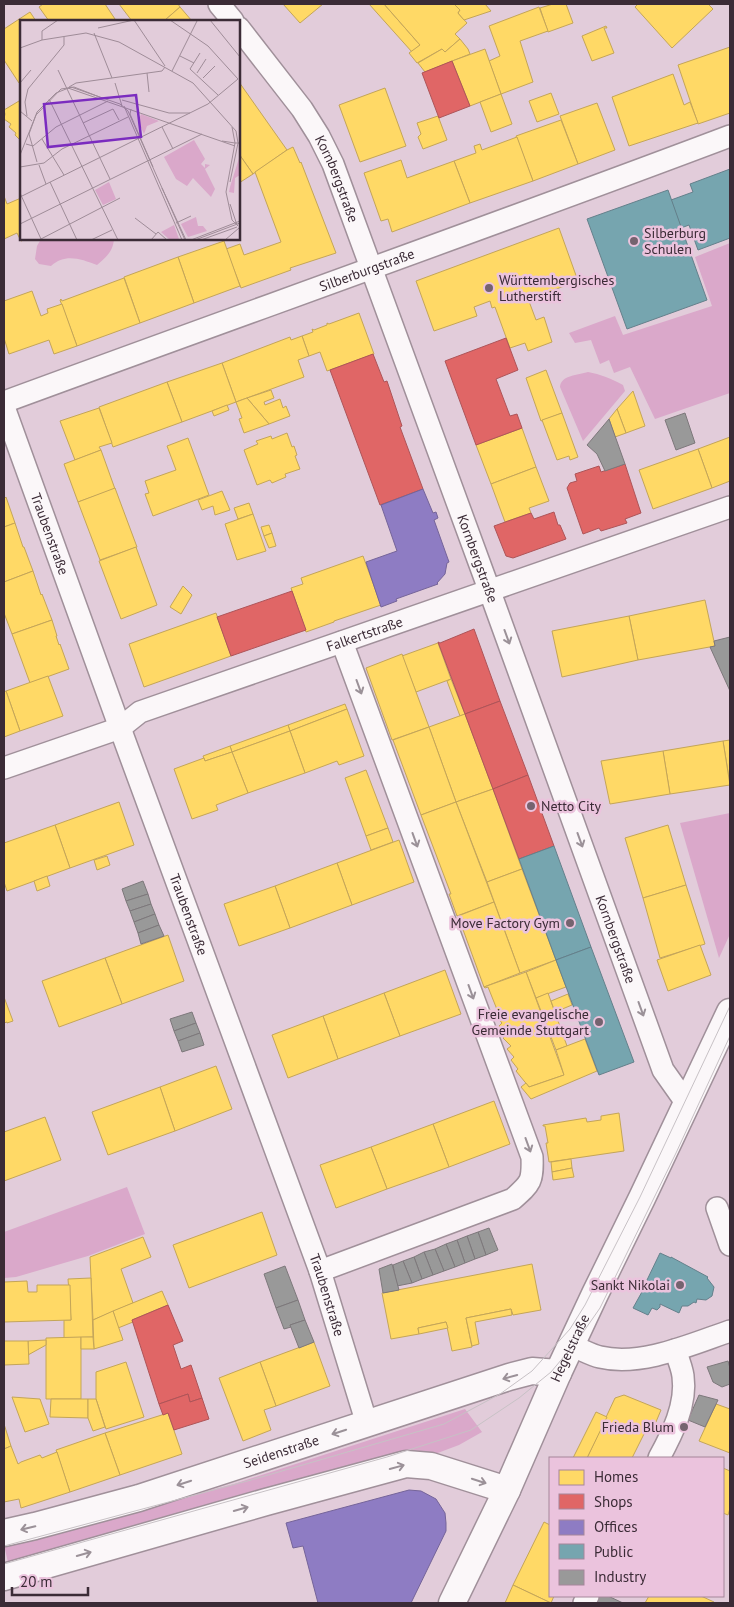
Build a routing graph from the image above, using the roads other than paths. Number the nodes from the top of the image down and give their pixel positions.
1 (219, 4) edge
2 (232, 20) edge
3 (240, 29) edge
4 (730, 136) edge
5 (371, 268) junction
6 (4, 402) edge
7 (4, 407) edge
8 (730, 507) edge
9 (490, 592) junction
10 (342, 642) junction
11 (120, 728) junction
12 (4, 768) edge
13 (730, 1012) edge
14 (687, 1104) junction
15 (717, 1208) dead end
16 (730, 1245) edge
17 (320, 1271) junction
18 (730, 1331) edge
19 (572, 1346) junction
20 (675, 1350) junction
21 (558, 1373) junction
22 (367, 1424) junction
23 (659, 1457) edge
24 (507, 1490) junction
25 (4, 1533) edge
26 (4, 1576) edge
27 (452, 1603) edge

1 - 2 street
3 - 5 street, Kornbergstraße
4 - 5 street, Silberburgstraße
5 - 6 street, Silberburgstraße
5 - 9 street, Kornbergstraße
7 - 11 street, Traubenstraße
8 - 9 street, Falkertstraße
9 - 10 street, Falkertstraße
9 -> 14 street, Kornbergstraße
10 - 11 street, Falkertstraße
10 -> 17 street
11 - 12 street, Falkertstraße
11 - 17 street, Traubenstraße
13 - 14 street, Hegelstraße
14 - 19 street, Hegelstraße
15 - 16 street
17 - 22 street, Traubenstraße
18 - 20 street
19 - 20 street
19 - 21 street, Hegelstraße
20 - 23 street
21 -> 22 street, Seidenstraße
21 - 24 street, Hegelstraße
22 -> 25 street, Seidenstraße
26 -> 24 street
24 - 27 street, Hegelstraße

